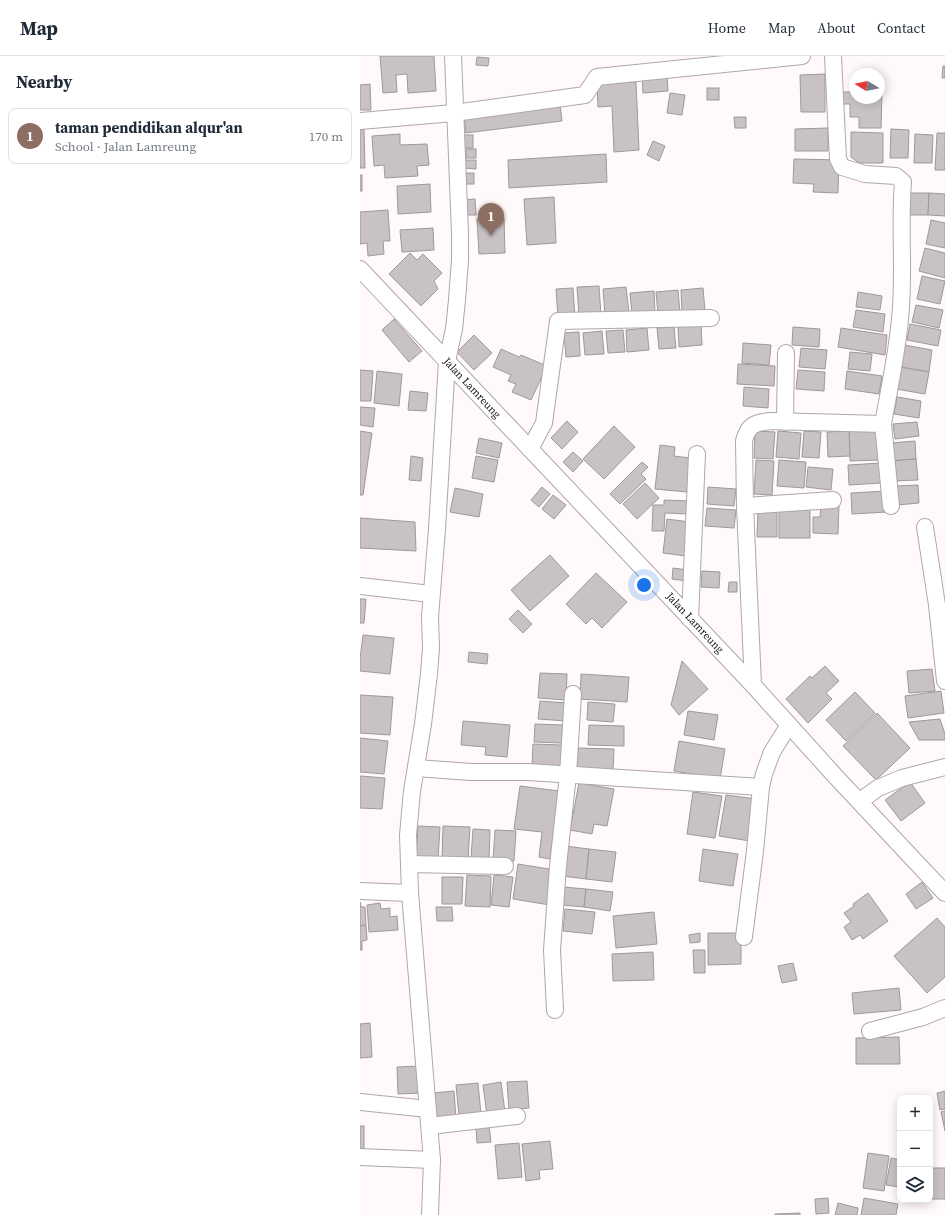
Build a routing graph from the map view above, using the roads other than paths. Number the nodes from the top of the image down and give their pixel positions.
1 (453, 56) edge
2 (802, 56) edge
3 (833, 56) edge
4 (454, 114) junction
5 (360, 121) edge
6 (360, 269) edge
7 (711, 318) dead end
8 (786, 353) dead end
9 (447, 361) junction
10 (785, 422) junction
11 (883, 424) junction
12 (530, 449) junction
13 (697, 454) dead end
14 (832, 500) dead end
15 (745, 506) junction
16 (891, 506) dead end
17 (925, 527) dead end
18 (360, 586) edge
19 (431, 594) junction
20 (690, 619) junction
21 (945, 681) edge
22 (753, 685) junction
23 (573, 694) dead end
24 (789, 725) junction
25 (945, 767) edge
26 (416, 768) junction
27 (568, 775) junction
28 (761, 787) junction
29 (860, 802) junction
30 (409, 864) junction
31 (505, 866) dead end
32 (360, 891) edge
33 (945, 892) edge
34 (410, 893) junction
35 (744, 937) dead end
36 (945, 1008) edge
37 (555, 1010) dead end
38 (870, 1031) dead end
39 (360, 1102) edge
40 (428, 1109) junction
41 (517, 1116) dead end
42 (430, 1126) junction
43 (360, 1157) edge
44 (432, 1160) junction
45 (430, 1215) edge

1 - 4 street
2 - 4 street
3 - 11 street
4 - 5 street
4 - 9 street
6 - 9 street, Jalan Lamreung
7 - 12 street
8 - 10 street
9 - 12 street, Jalan Lamreung
9 - 19 street
10 - 11 street
10 - 15 street
11 - 16 street
12 - 20 street, Jalan Lamreung
13 - 20 street
14 - 15 street
15 - 22 street
17 - 21 street
18 - 19 street
19 - 26 street
20 - 22 street, Jalan Lamreung
22 - 24 street, Jalan Lamreung
23 - 27 street
24 - 28 street
24 - 29 street, Jalan Lamreung
25 - 29 street
26 - 27 street
26 - 30 street
27 - 28 street
27 - 37 street
28 - 35 street
29 - 33 street, Jalan Lamreung
30 - 31 street
30 - 34 street
32 - 34 street
34 - 40 street
36 - 38 street
39 - 40 street
40 - 42 street
41 - 42 street
42 - 44 street
43 - 44 street
44 - 45 street

